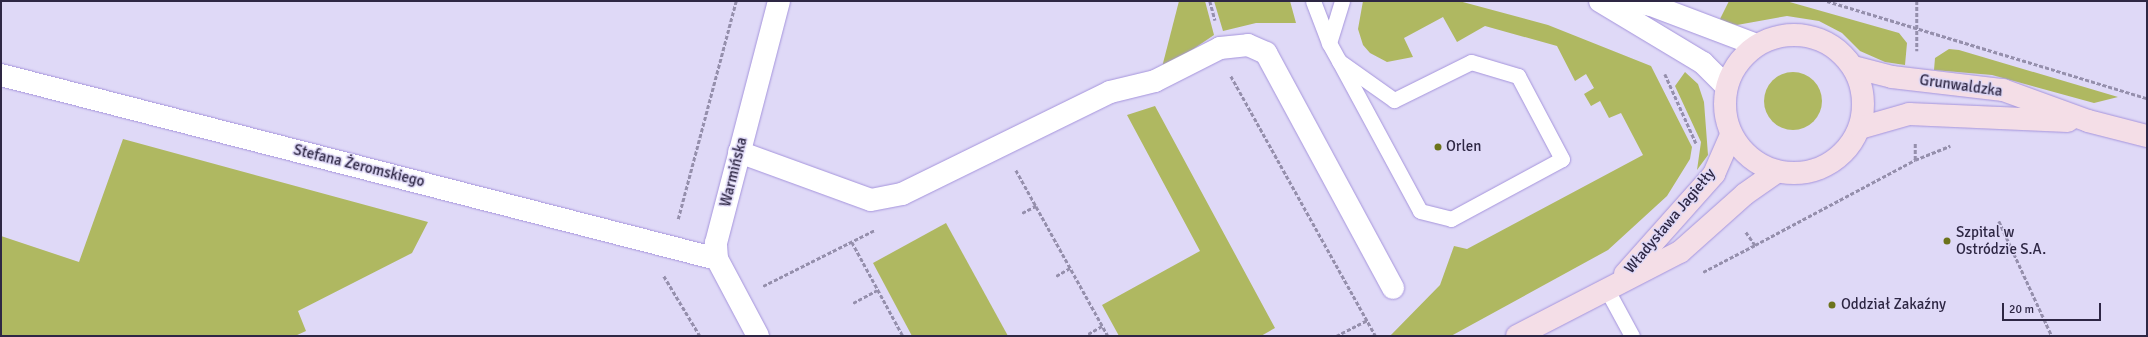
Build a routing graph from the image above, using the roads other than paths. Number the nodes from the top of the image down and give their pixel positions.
1 (778, 1) edge
2 (1313, 1) edge
3 (1342, 1) edge
4 (1600, 1) edge
5 (1630, 1) edge
6 (1329, 43) junction
7 (1757, 45) junction
8 (1339, 61) junction
9 (1853, 67) junction
10 (1, 75) edge
11 (1726, 86) junction
12 (2088, 121) junction
13 (1860, 128) junction
14 (1732, 135) junction
15 (2147, 136) edge
16 (739, 152) junction
17 (1777, 172) junction
18 (717, 259) junction
19 (1612, 286) junction
20 (1393, 288) dead end
21 (758, 336) edge
22 (1517, 336) edge
23 (1632, 336) edge

1 - 16 street, Warmińska
2 - 6 lane
3 - 6 lane
4 - 11 street
5 - 7 street
6 - 8 lane
7 - 9 main road
7 - 11 main road
8 - 8 lane
9 - 12 main road, Grunwaldzka
9 - 13 main road
10 - 18 street, Stefana Żeromskiego
11 - 14 main road
12 - 13 main road, Grunwaldzka
12 - 15 main road, Grunwaldzka
13 - 17 main road
14 - 17 main road
14 - 19 main road, Władysława Jagiełły
16 - 18 street, Warmińska
16 - 20 street
17 - 19 main road, Władysława Jagiełły
18 - 21 street, Warmińska
19 - 22 main road, Władysława Jagiełły
19 - 23 lane

